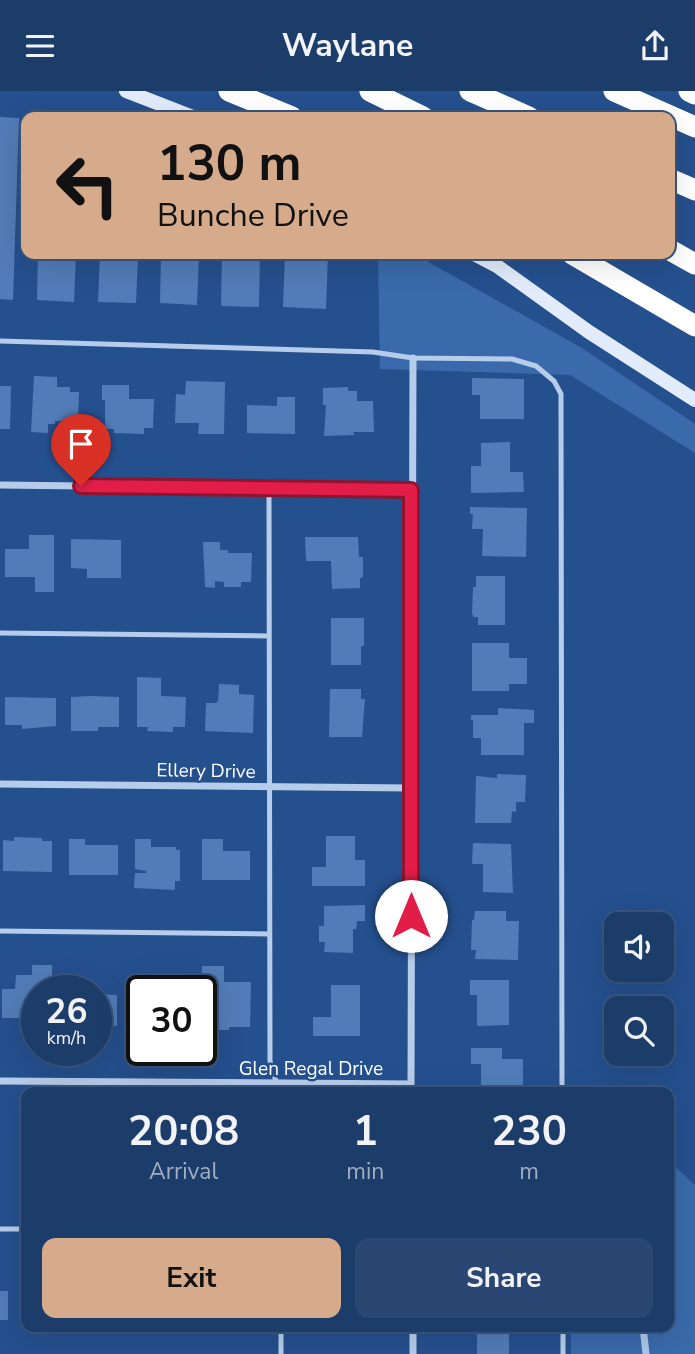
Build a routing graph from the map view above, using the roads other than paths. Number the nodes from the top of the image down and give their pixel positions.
1 (126, 91) edge
2 (229, 91) edge
3 (370, 91) edge
4 (470, 91) edge
5 (614, 91) edge
6 (688, 91) edge
7 (695, 94) edge
8 (180, 112) edge
9 (280, 112) edge
10 (413, 112) edge
11 (518, 112) edge
12 (661, 112) edge
13 (675, 118) edge
14 (695, 127) edge
15 (675, 181) edge
16 (695, 190) edge
17 (675, 253) edge
18 (484, 259) edge
19 (581, 259) edge
20 (695, 264) edge
21 (695, 326) edge
22 (0, 341) edge
23 (413, 358) junction
24 (695, 400) edge
25 (0, 485) edge
26 (269, 488) junction
27 (411, 490) junction
28 (0, 633) edge
29 (269, 636) junction
30 (0, 784) edge
31 (268, 787) junction
32 (411, 788) junction
33 (0, 931) edge
34 (269, 934) junction
35 (0, 1081) edge
36 (239, 1087) edge
37 (279, 1087) edge
38 (411, 1087) edge
39 (562, 1087) edge
40 (0, 1229) edge
41 (21, 1229) edge
42 (281, 1332) edge
43 (413, 1332) edge
44 (563, 1332) edge
45 (281, 1354) edge
46 (413, 1354) edge
47 (563, 1354) edge

1 - 8 main road
2 - 9 highway
3 - 10 highway
4 - 11 highway
5 - 12 highway
6 - 7 highway
13 - 14 highway
15 - 16 highway
17 - 20 highway
18 - 24 main road
19 - 21 highway
22 - 23 lane
23 - 27 street
23 - 39 lane
25 - 26 street
26 - 27 street
26 - 29 lane
27 - 32 street
28 - 29 lane
29 - 31 lane
30 - 31 street, Ellery Drive
31 - 32 street, Ellery Drive
31 - 34 lane
32 - 38 street
33 - 34 lane
34 - 37 lane
35 - 36 street, Glen Regal Drive
40 - 41 lane
42 - 45 lane
43 - 46 street
44 - 47 lane

